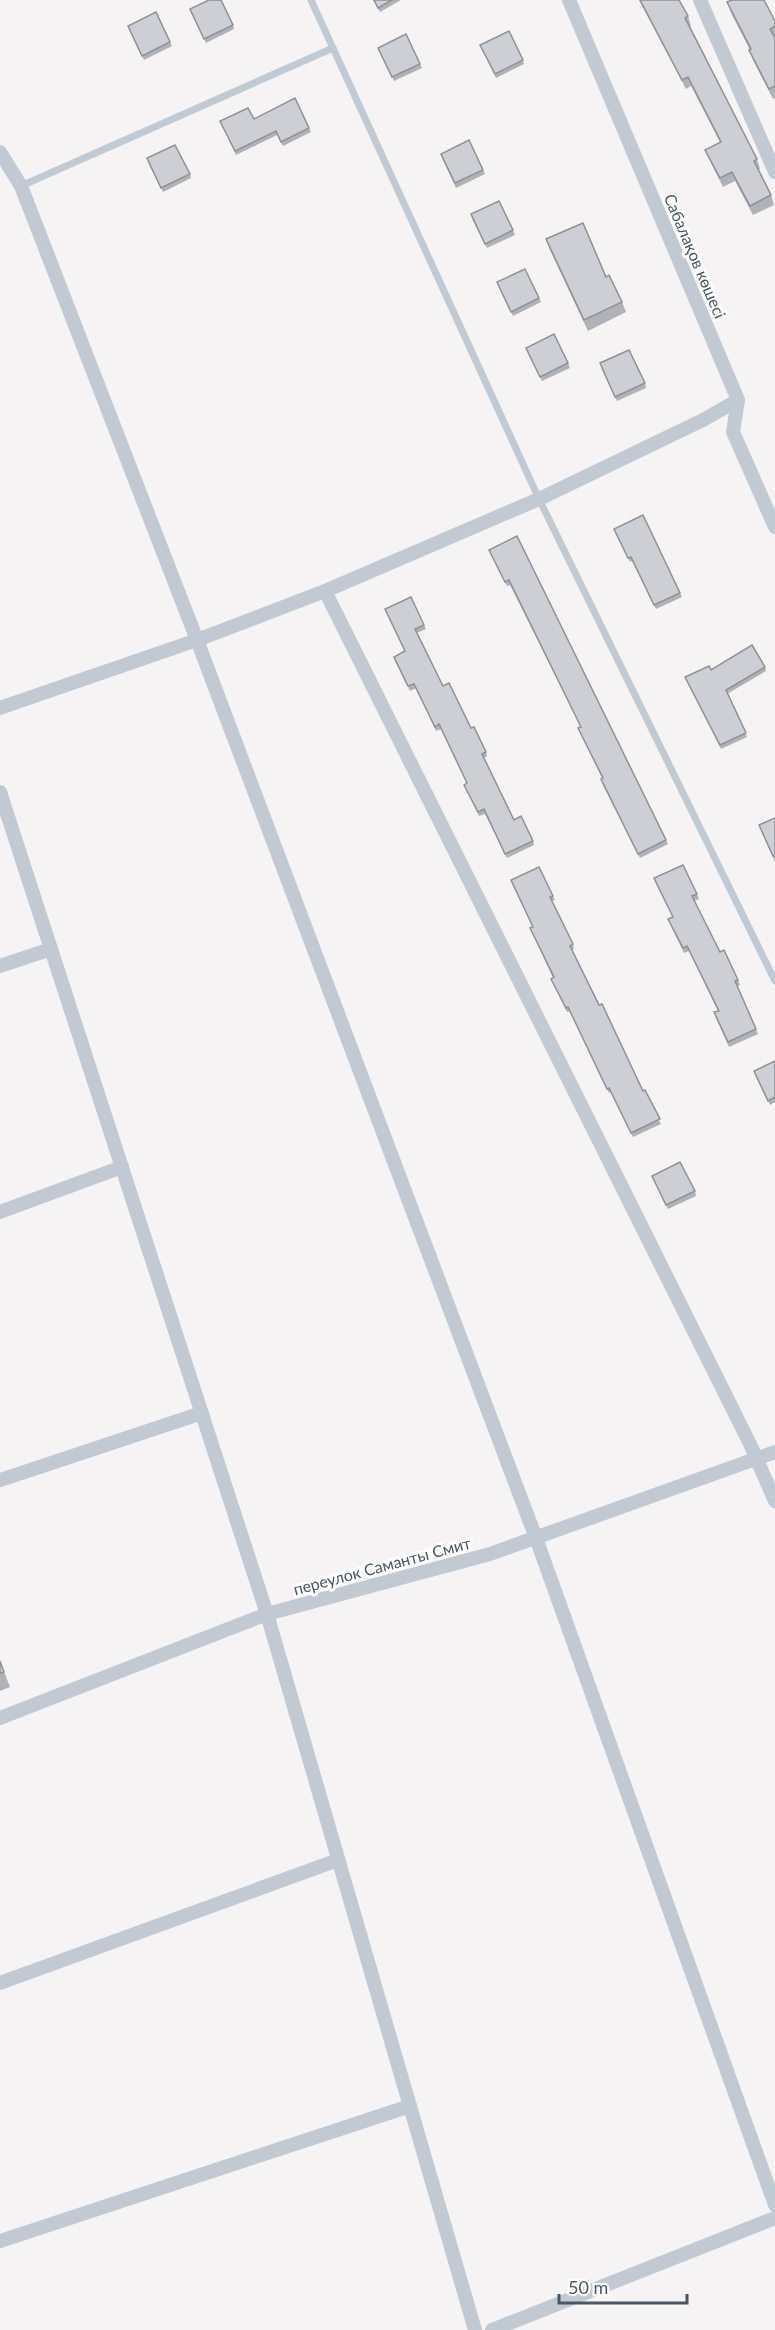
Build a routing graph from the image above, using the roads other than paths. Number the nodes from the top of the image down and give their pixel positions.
1 (311, 0) edge
2 (569, 0) edge
3 (700, 0) edge
4 (333, 48) junction
5 (0, 152) edge
6 (775, 172) edge
7 (21, 186) junction
8 (738, 400) junction
9 (539, 499) junction
10 (775, 527) edge
11 (326, 591) junction
12 (197, 640) junction
13 (0, 708) edge
14 (0, 792) edge
15 (51, 949) junction
16 (0, 966) edge
17 (775, 981) edge
18 (122, 1167) junction
19 (0, 1212) edge
20 (202, 1413) junction
21 (775, 1452) edge
22 (756, 1458) junction
23 (0, 1480) edge
24 (775, 1501) edge
25 (536, 1538) junction
26 (267, 1614) junction
27 (0, 1718) edge
28 (338, 1860) junction
29 (0, 1983) edge
30 (410, 2106) junction
31 (775, 2205) edge
32 (775, 2218) edge
33 (0, 2241) edge
34 (475, 2330) edge
35 (492, 2330) edge

1 - 4 lane
2 - 8 street, Сабалақов көшесі
3 - 6 street
4 - 7 lane
4 - 9 lane
5 - 7 street
7 - 12 street
8 - 9 street
8 - 10 street
9 - 11 street
9 - 17 lane
11 - 12 street
11 - 22 street
12 - 13 street
12 - 25 street
14 - 15 street
15 - 16 street
15 - 18 street
18 - 19 street
18 - 20 street
20 - 23 street
20 - 26 street
21 - 22 street, переулок Саманты Смит
22 - 24 street
22 - 25 street, переулок Саманты Смит
25 - 26 street, переулок Саманты Смит
25 - 31 street
26 - 27 street, переулок Саманты Смит
26 - 28 street
28 - 29 street
28 - 30 street
30 - 33 street
30 - 34 street
32 - 35 street

